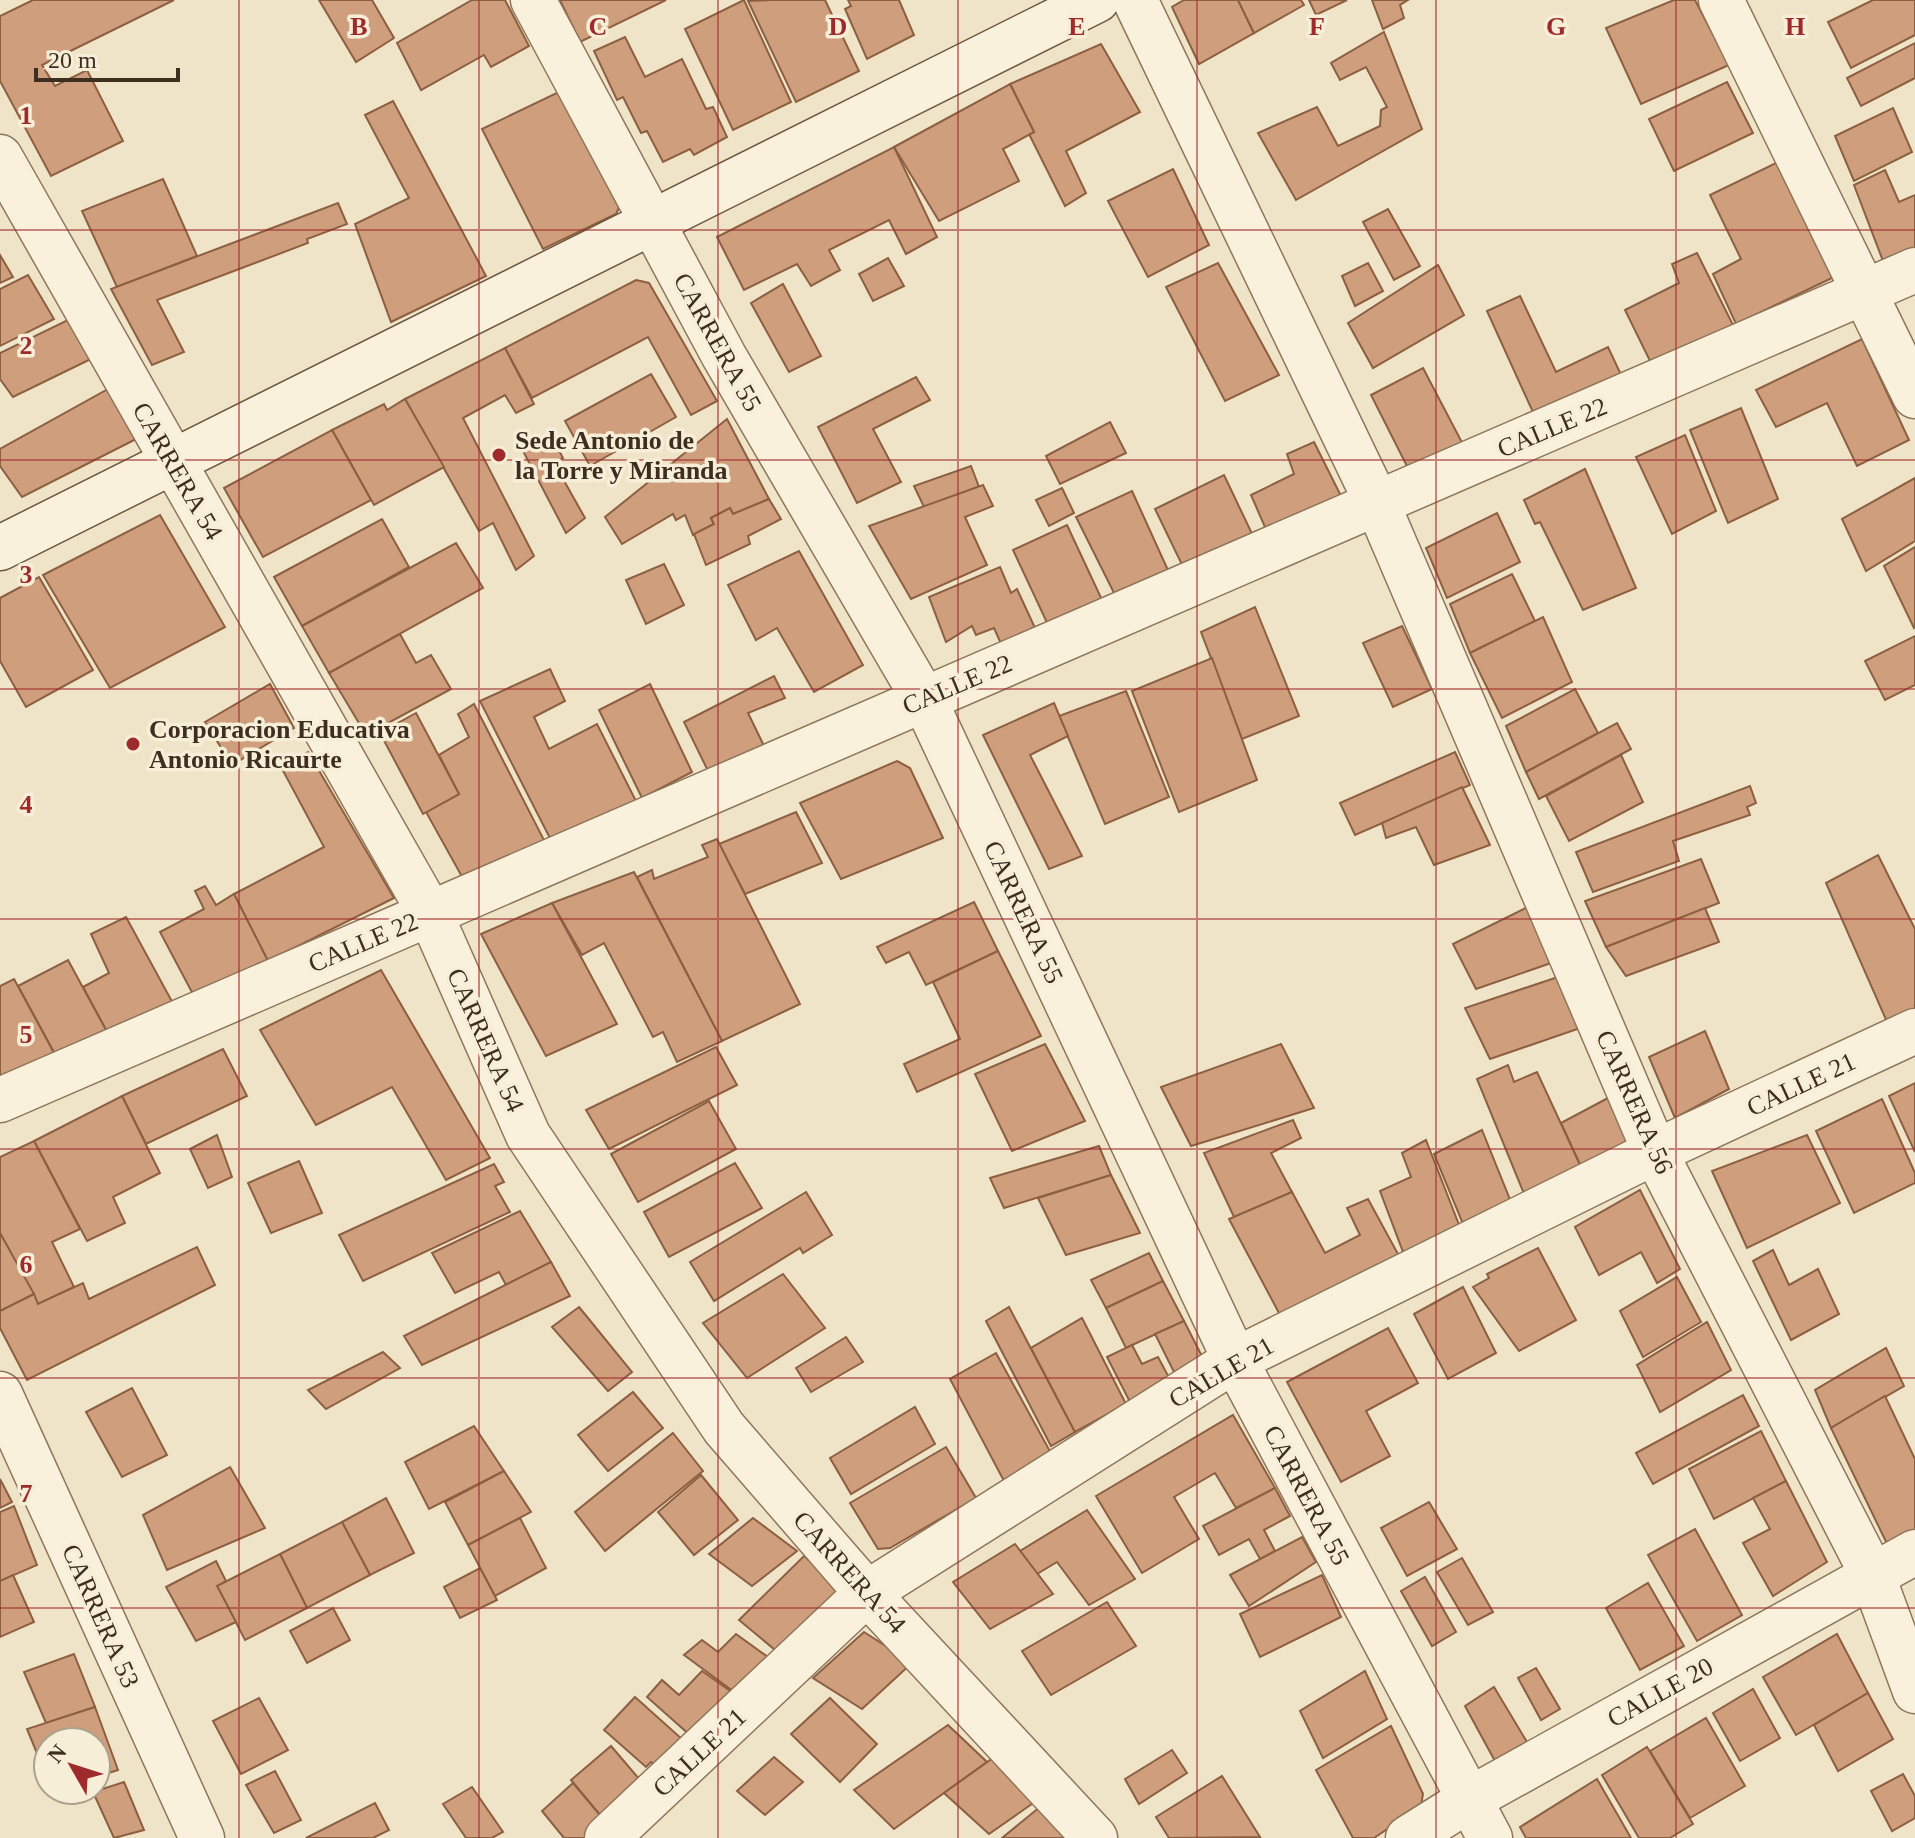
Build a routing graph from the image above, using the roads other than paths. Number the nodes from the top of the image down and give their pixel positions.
1 (533, 0) edge
2 (1097, 0) edge
3 (1135, 0) edge
4 (1721, 0) edge
5 (0, 157) edge
6 (652, 222) junction
7 (1915, 270) edge
8 (1865, 291) junction
9 (1915, 396) edge
10 (173, 462) junction
11 (1377, 503) junction
12 (0, 548) edge
13 (924, 699) junction
14 (430, 913) junction
15 (1915, 1031) edge
16 (0, 1100) edge
17 (1655, 1152) junction
18 (1235, 1360) junction
19 (0, 1394) edge
20 (1915, 1552) edge
21 (1872, 1574) junction
22 (867, 1593) junction
23 (1915, 1691) edge
24 (1470, 1799) junction
25 (202, 1838) edge
26 (607, 1838) edge
27 (1095, 1838) edge
28 (1408, 1838) edge
29 (1490, 1838) edge

1 - 6 street, CARRERA 55
2 - 6 street
3 - 11 street, CARRERA 56
4 - 8 street
5 - 10 street, CARRERA 54
6 - 10 street
6 - 13 street, CARRERA 55
7 - 8 street, CALLE 22
8 - 9 street
8 - 11 street, CALLE 22
10 - 12 street
10 - 14 street, CARRERA 54
11 - 13 street, CALLE 22
11 - 17 street, CARRERA 56
13 - 14 street, CALLE 22
13 - 18 street, CARRERA 55
14 - 16 street, CALLE 22
14 - 22 street, CARRERA 54
15 - 17 street, CALLE 21
17 - 18 street, CALLE 21
17 - 21 street, CARRERA 56
18 - 22 street, CALLE 21
18 - 24 street, CARRERA 55
19 - 25 street, CARRERA 53
20 - 21 street, CALLE 20
21 - 23 street, CARRERA 56
21 - 24 street, CALLE 20
22 - 26 street, CALLE 21
22 - 27 street, CARRERA 54
24 - 28 street, CALLE 20
24 - 29 street, CARRERA 55

